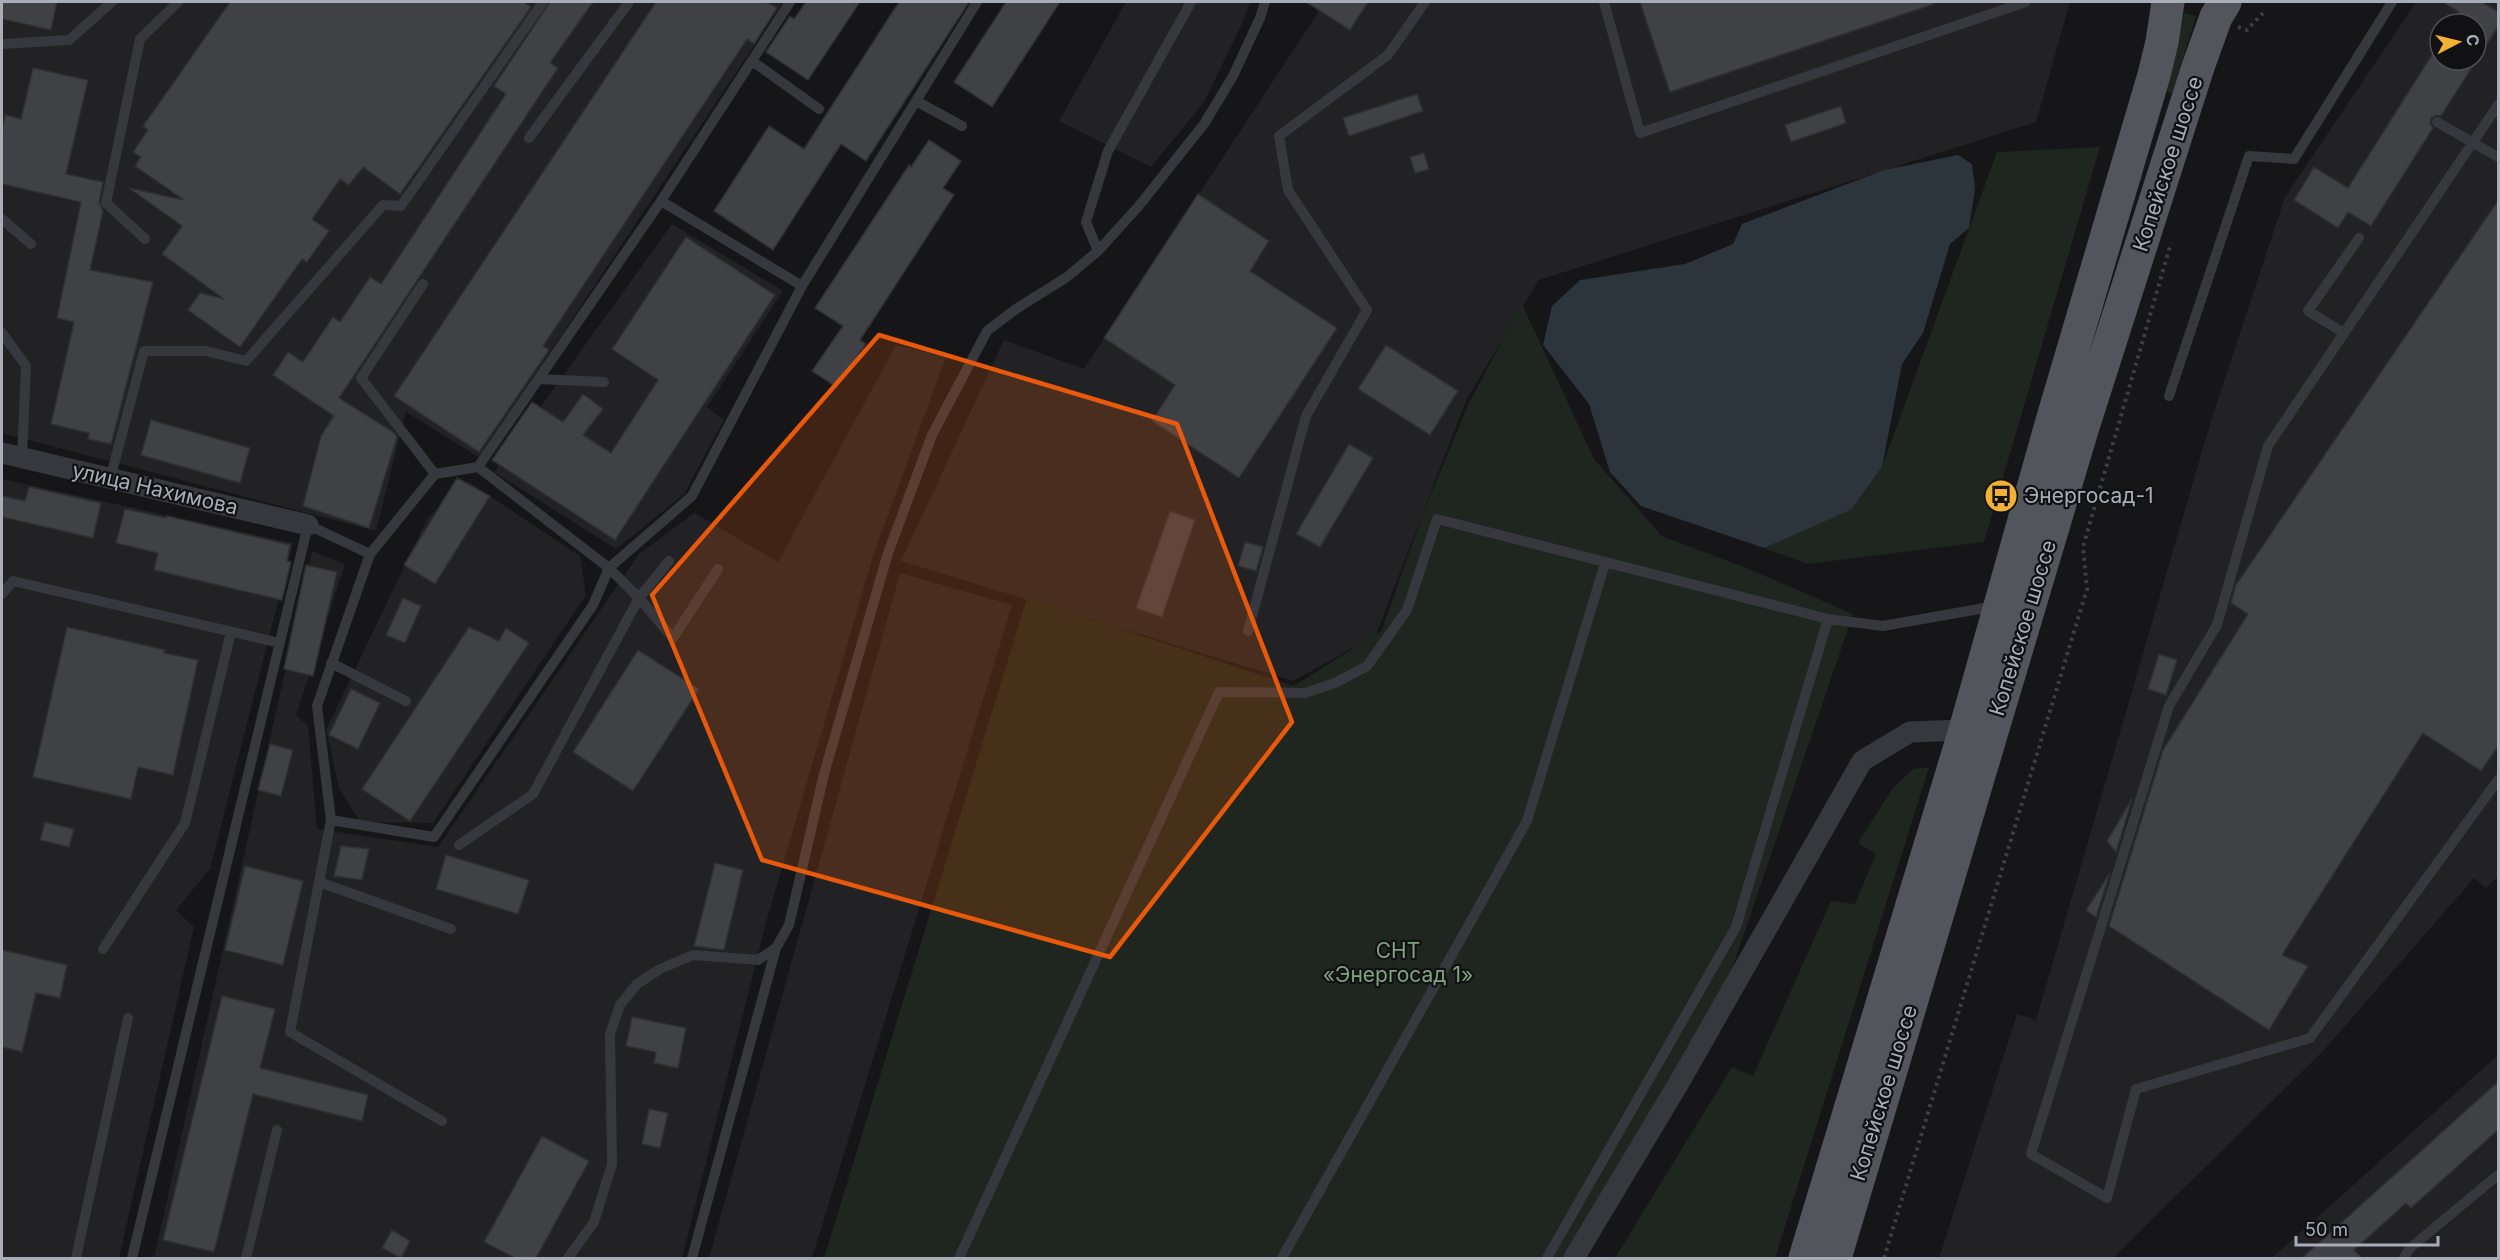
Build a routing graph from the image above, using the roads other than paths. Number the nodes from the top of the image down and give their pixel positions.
1 (112, 2) edge
2 (178, 2) edge
3 (543, 2) edge
4 (629, 2) edge
5 (790, 2) edge
6 (977, 2) edge
7 (1191, 2) edge
8 (1265, 2) edge
9 (1425, 2) edge
10 (1604, 2) edge
11 (2026, 2) edge
12 (2168, 2) edge
13 (2392, 2) edge
14 (2230, 13) edge
15 (2, 44) edge
16 (752, 61) junction
17 (916, 101) junction
18 (2499, 105) edge
19 (819, 109) dead end
20 (2437, 122) dead end
21 (962, 126) dead end
22 (529, 138) dead end
23 (2473, 141) junction
24 (2499, 157) edge
25 (661, 201) junction
26 (2, 219) edge
27 (2359, 238) dead end
28 (144, 239) dead end
29 (32, 244) dead end
30 (1098, 251) junction
31 (423, 284) dead end
32 (802, 286) junction
33 (2, 333) edge
34 (2344, 333) junction
35 (539, 379) junction
36 (604, 382) dead end
37 (2169, 396) dead end
38 (2, 453) edge
39 (22, 458) junction
40 (478, 467) junction
41 (435, 474) junction
42 (110, 479) junction
43 (308, 525) junction
44 (370, 554) junction
45 (669, 561) dead end
46 (1605, 563) junction
47 (609, 568) junction
48 (718, 569) dead end
49 (2, 594) edge
50 (639, 598) junction
51 (2002, 605) junction
52 (1828, 619) junction
53 (1248, 631) dead end
54 (231, 632) junction
55 (280, 643) junction
56 (332, 663) junction
57 (406, 701) dead end
58 (1965, 730) junction
59 (2499, 780) edge
60 (331, 820) junction
61 (459, 845) dead end
62 (319, 882) junction
63 (451, 929) dead end
64 (776, 948) junction
65 (103, 949) dead end
66 (128, 1018) dead end
67 (442, 1120) dead end
68 (277, 1130) dead end
69 (2499, 1175) edge
70 (76, 1258) edge
71 (132, 1258) edge
72 (246, 1258) edge
73 (568, 1258) edge
74 (692, 1258) edge
75 (959, 1258) edge
76 (1282, 1258) edge
77 (1546, 1258) edge
78 (1574, 1258) edge
79 (1805, 1258) edge
80 (1835, 1258) edge
81 (2404, 1258) edge

1 - 15 lane
2 - 28 lane
3 - 42 lane
4 - 22 lane
5 - 16 lane
6 - 17 lane
7 - 30 lane
8 - 30 lane
9 - 53 lane
10 - 11 lane
12 - 51 main road, Копейское шоссе
13 - 37 lane
14 - 80 main road, Копейское шоссе
16 - 19 lane
16 - 25 lane
17 - 21 lane
17 - 32 lane
18 - 23 lane
20 - 23 lane
23 - 24 lane
23 - 34 lane
25 - 32 lane
25 - 35 lane
26 - 29 lane
27 - 34 lane
30 - 64 lane
31 - 41 lane
32 - 47 lane
33 - 39 lane
34 - 59 lane
35 - 36 lane
35 - 40 lane
38 - 39 street, улица Нахимова
39 - 42 street, улица Нахимова
40 - 41 lane
40 - 47 lane
41 - 44 lane
42 - 43 street, улица Нахимова
43 - 44 lane
43 - 55 lane
44 - 56 lane
45 - 50 lane
46 - 52 lane
46 - 75 lane
46 - 76 lane
47 - 50 lane
47 - 60 lane
48 - 50 lane
49 - 54 lane
50 - 61 lane
51 - 52 lane
51 - 58 main road, Копейское шоссе
52 - 77 lane
54 - 55 lane
54 - 65 lane
55 - 71 lane
56 - 57 lane
56 - 60 lane
58 - 78 street, Копейское шоссе
58 - 79 main road, Копейское шоссе
60 - 62 lane
62 - 63 lane
62 - 67 lane
64 - 73 lane
64 - 74 lane
66 - 70 lane
68 - 72 lane
69 - 81 lane

